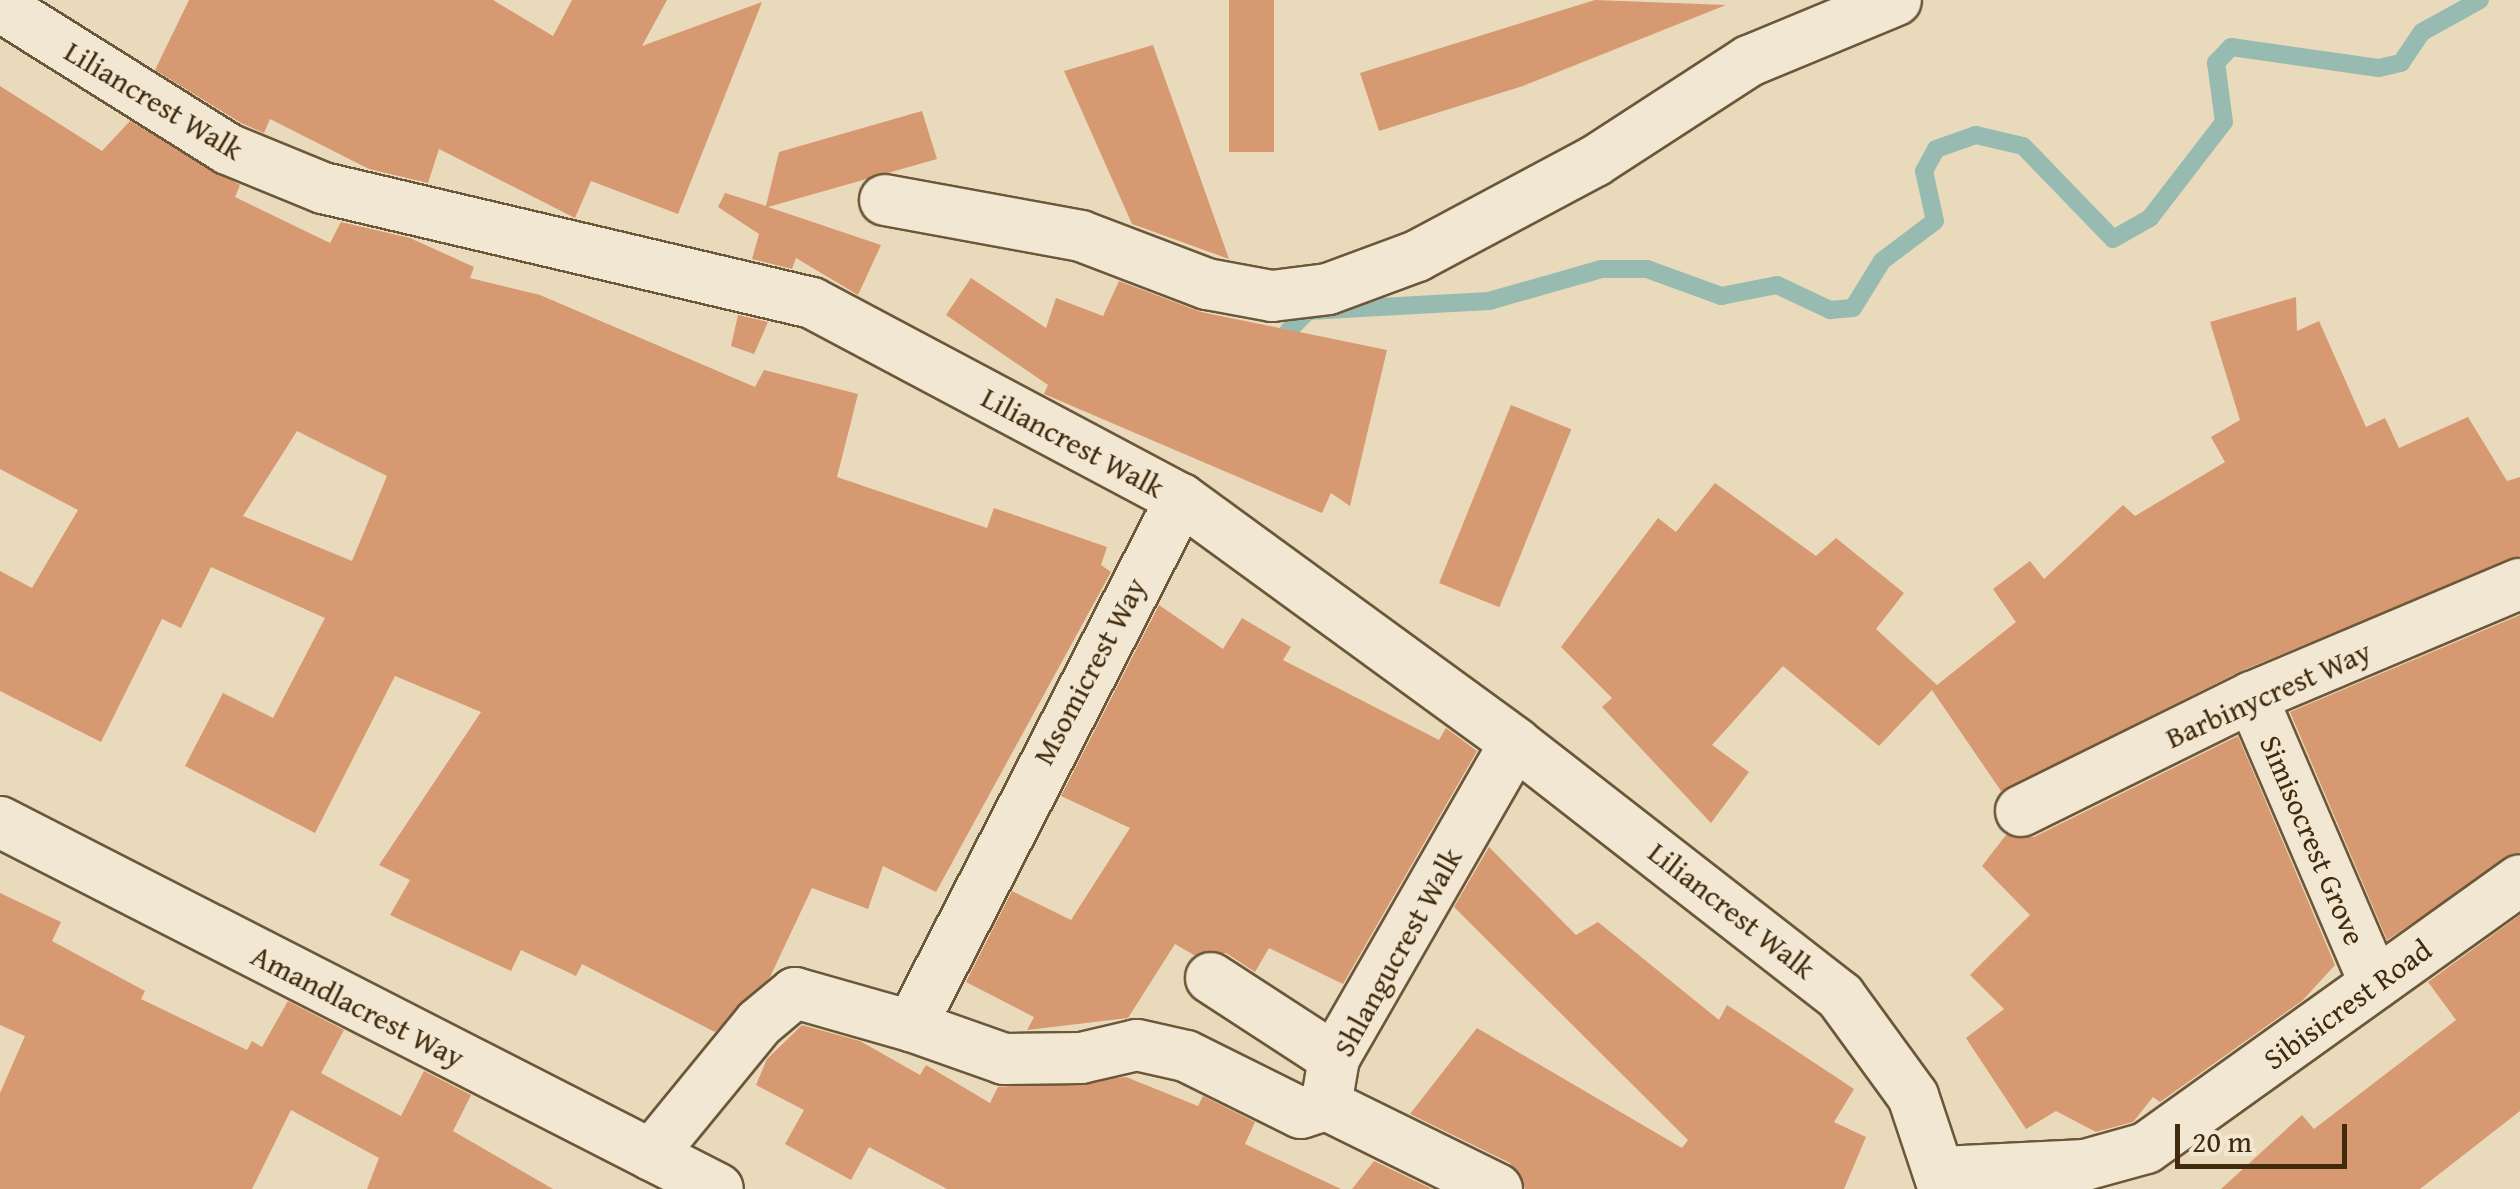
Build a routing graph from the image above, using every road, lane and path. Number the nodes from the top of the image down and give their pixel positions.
1 (1896, 0) edge
2 (0, 6) edge
3 (885, 200) dead end
4 (1181, 499) junction
5 (2520, 584) edge
6 (2252, 697) junction
7 (1515, 742) junction
8 (2021, 811) dead end
9 (0, 822) edge
10 (2520, 880) edge
11 (1211, 978) dead end
12 (2374, 984) junction
13 (911, 1026) junction
14 (1330, 1082) junction
15 (650, 1155) junction
16 (1943, 1180) edge
17 (718, 1189) edge
18 (1496, 1189) edge

1 - 3 street
2 - 4 street, Liliancrest Walk
4 - 7 street, Liliancrest Walk
4 - 13 street, Msomicrest Way
5 - 6 street, Barbinycrest Way
6 - 8 street, Barbinycrest Way
6 - 12 street, Simisocrest Grove
7 - 14 street, Shlangucrest Walk
7 - 16 street, Liliancrest Walk
9 - 15 street, Amandlacrest Way
10 - 12 street, Sibisicrest Road
11 - 14 street
12 - 16 street, Sibisicrest Road
13 - 14 street
13 - 15 street
14 - 18 street
15 - 17 street, Amandlacrest Way

